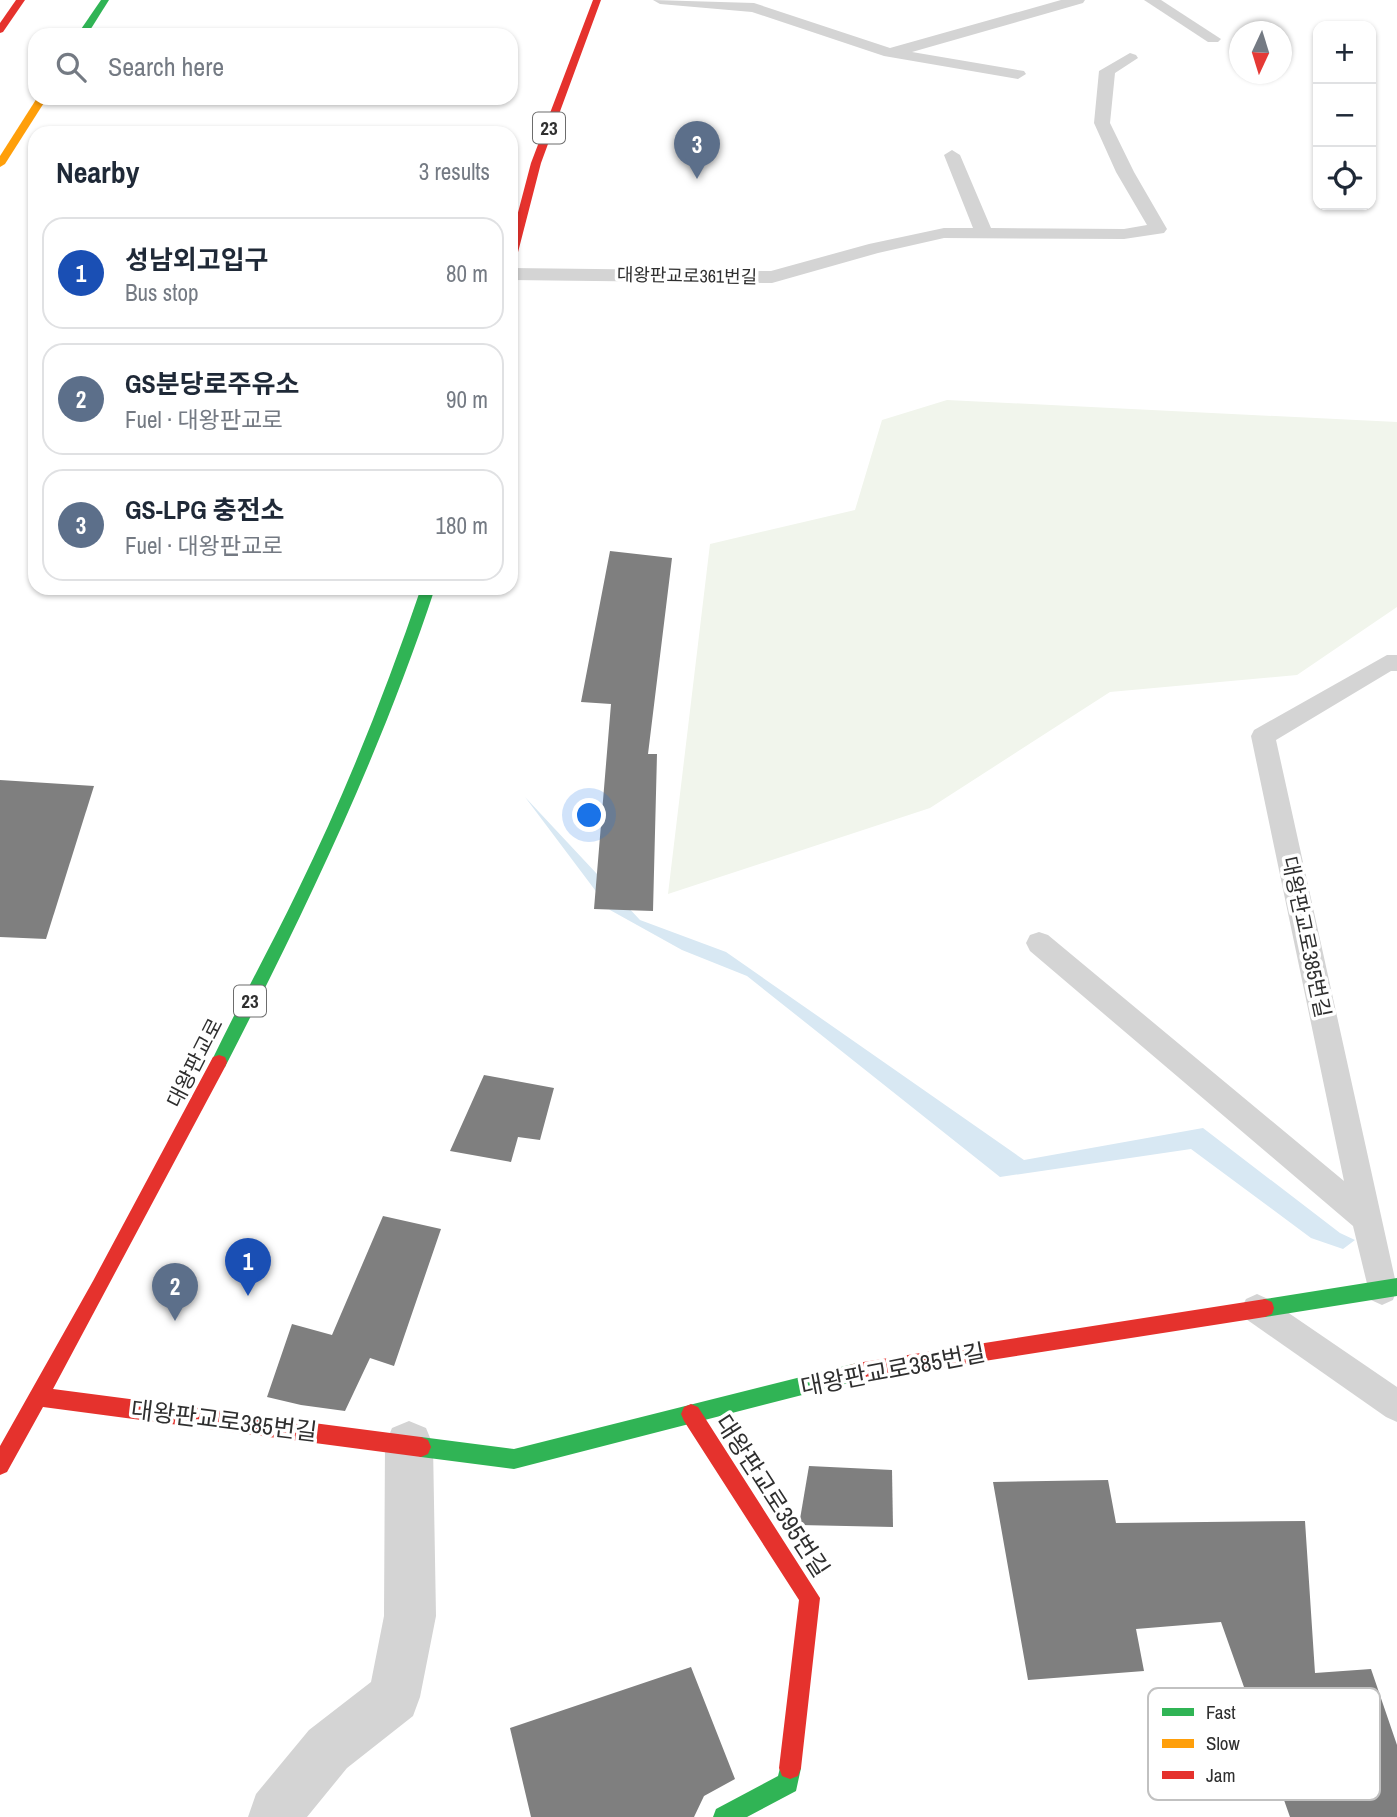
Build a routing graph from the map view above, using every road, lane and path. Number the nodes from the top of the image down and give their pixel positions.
1 (21, 0) edge
2 (105, 0) edge
3 (597, 0) edge
4 (660, 0) edge
5 (1078, 0) edge
6 (1151, 0) edge
7 (87, 28) edge
8 (0, 30) edge
9 (1213, 39) dead end
10 (890, 52) junction
11 (1130, 58) dead end
12 (1018, 74) dead end
13 (38, 105) edge
14 (952, 155) dead end
15 (0, 164) edge
16 (518, 233) edge
17 (984, 233) junction
18 (518, 274) edge
19 (426, 595) edge
20 (1397, 663) edge
21 (1039, 943) dead end
22 (1367, 1219) junction
23 (1389, 1288) edge
24 (1257, 1309) junction
25 (39, 1397) junction
26 (1397, 1406) edge
27 (691, 1414) junction
28 (409, 1445) junction
29 (0, 1465) edge
30 (276, 1817) edge
31 (724, 1817) edge

1 - 8 main road
2 - 7 main road
3 - 16 main road, 23
4 - 10 lane
5 - 10 lane
6 - 9 lane
10 - 12 lane
11 - 17 lane, 대왕판교로361번길
13 - 15 main road
14 - 17 lane
17 - 18 lane, 대왕판교로361번길
19 - 25 main road, 대왕판교로 / 23
20 - 22 lane, 대왕판교로385번길
21 - 22 lane
22 - 23 lane, 대왕판교로385번길
23 - 24 main road, 대왕판교로385번길
24 - 26 lane
24 - 27 main road, 대왕판교로385번길
25 - 28 main road, 대왕판교로385번길
25 - 29 main road, 대왕판교로 / 23
27 - 28 main road, 대왕판교로385번길
27 - 31 main road, 대왕판교로395번길
28 - 30 street

